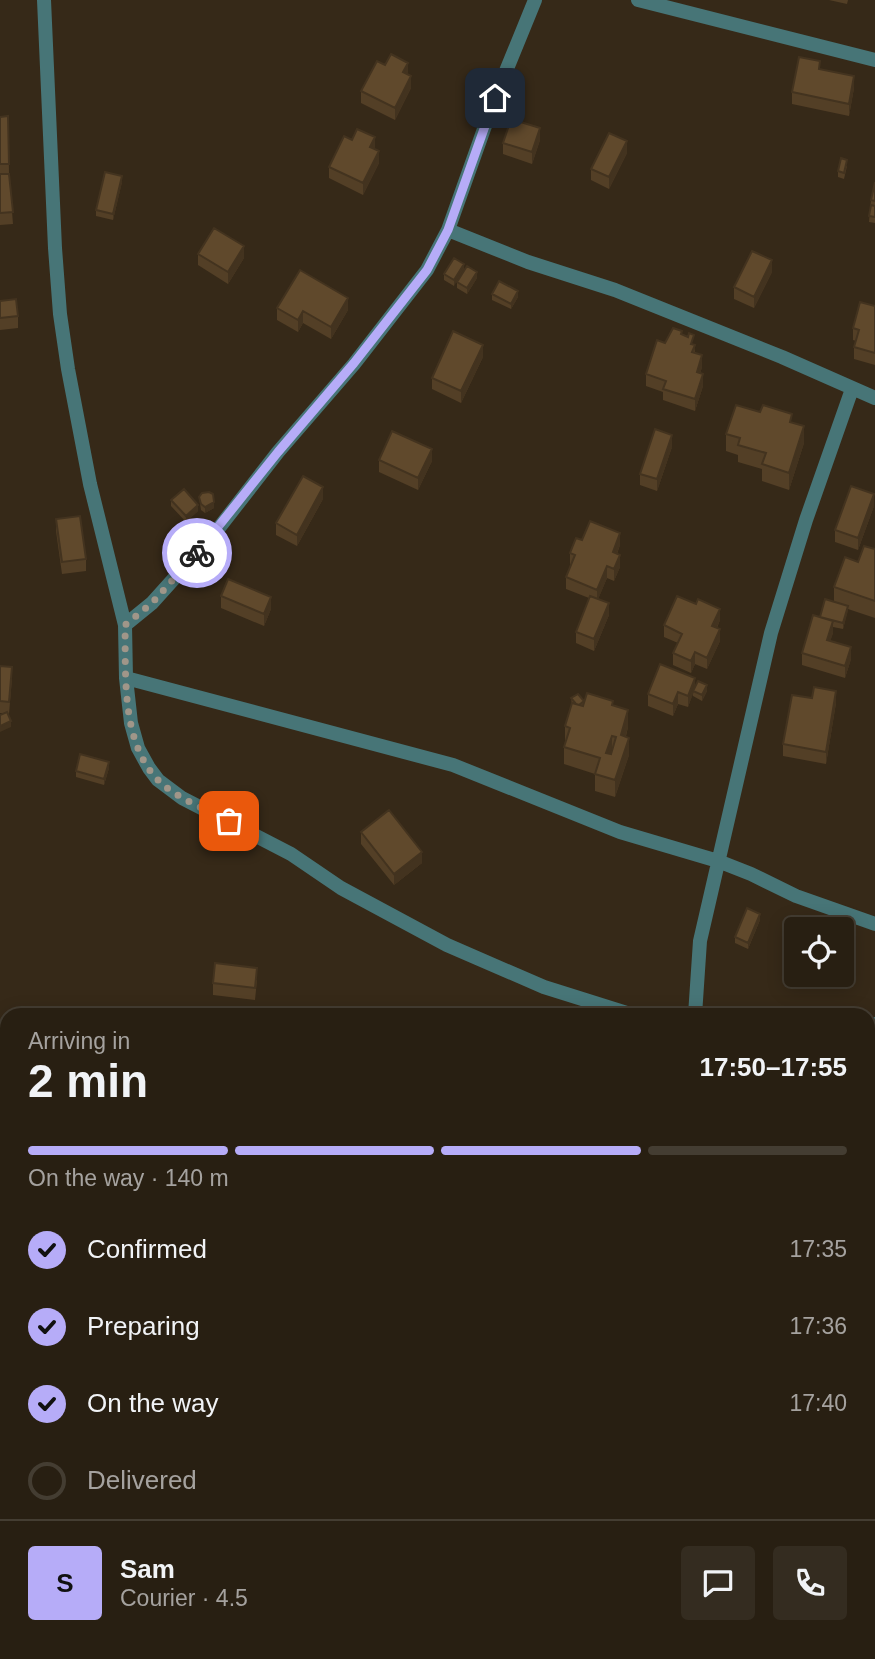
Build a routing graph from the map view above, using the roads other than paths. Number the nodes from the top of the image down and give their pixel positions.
1 (44, 0) edge
2 (535, 0) edge
3 (638, 0) edge
4 (875, 60) edge
5 (448, 230) junction
6 (852, 389) junction
7 (875, 398) edge
8 (125, 625) junction
9 (126, 678) junction
10 (718, 861) junction
11 (875, 924) edge
12 (611, 1008) edge
13 (695, 1008) edge

1 - 8 street
2 - 5 street
3 - 4 street
5 - 6 street
5 - 8 street
6 - 7 street
6 - 10 street
8 - 9 street
9 - 10 street
9 - 12 street
10 - 11 street
10 - 13 street

